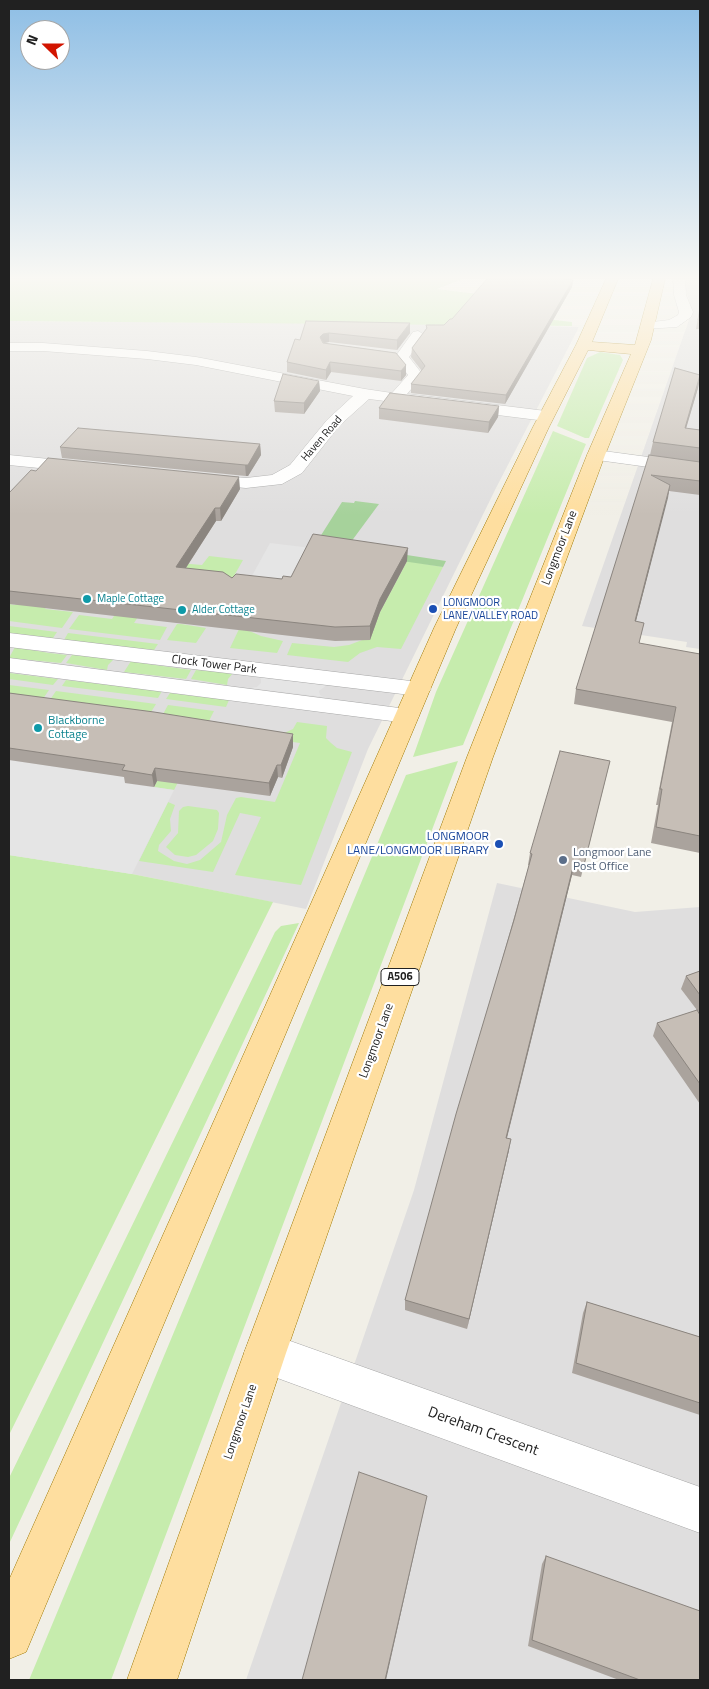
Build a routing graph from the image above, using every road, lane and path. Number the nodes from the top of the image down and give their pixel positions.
1 (170, 358) edge
2 (403, 358) edge
3 (576, 358) edge
4 (636, 358) edge
5 (365, 394) junction
6 (396, 397) junction
7 (546, 416) junction
8 (596, 455) junction
9 (9, 460) edge
10 (97, 469) edge
11 (700, 469) edge
12 (186, 478) edge
13 (10, 642) edge
14 (126, 654) junction
15 (9, 665) edge
16 (245, 669) junction
17 (110, 678) junction
18 (419, 689) junction
19 (233, 694) junction
20 (407, 716) junction
21 (265, 1353) junction
22 (700, 1510) edge
23 (9, 1635) edge
24 (152, 1680) edge

1 - 5 street
2 - 6 street
3 - 7 main road
4 - 8 main road, Longmoor Lane / A506
5 - 6 street
5 - 12 street, Haven Road
6 - 7 street
7 - 18 main road
8 - 11 street
8 - 21 main road, Longmoor Lane / A506
9 - 10 street
13 - 14 street, Clock Tower Park
14 - 16 street, Clock Tower Park
14 - 17 street
15 - 17 street, Clock Tower Park
16 - 18 street, Clock Tower Park
16 - 19 street
17 - 19 street, Clock Tower Park
18 - 20 main road
19 - 20 street, Clock Tower Park
20 - 23 main road
21 - 22 street, Dereham Crescent
21 - 24 main road, Longmoor Lane / A506

